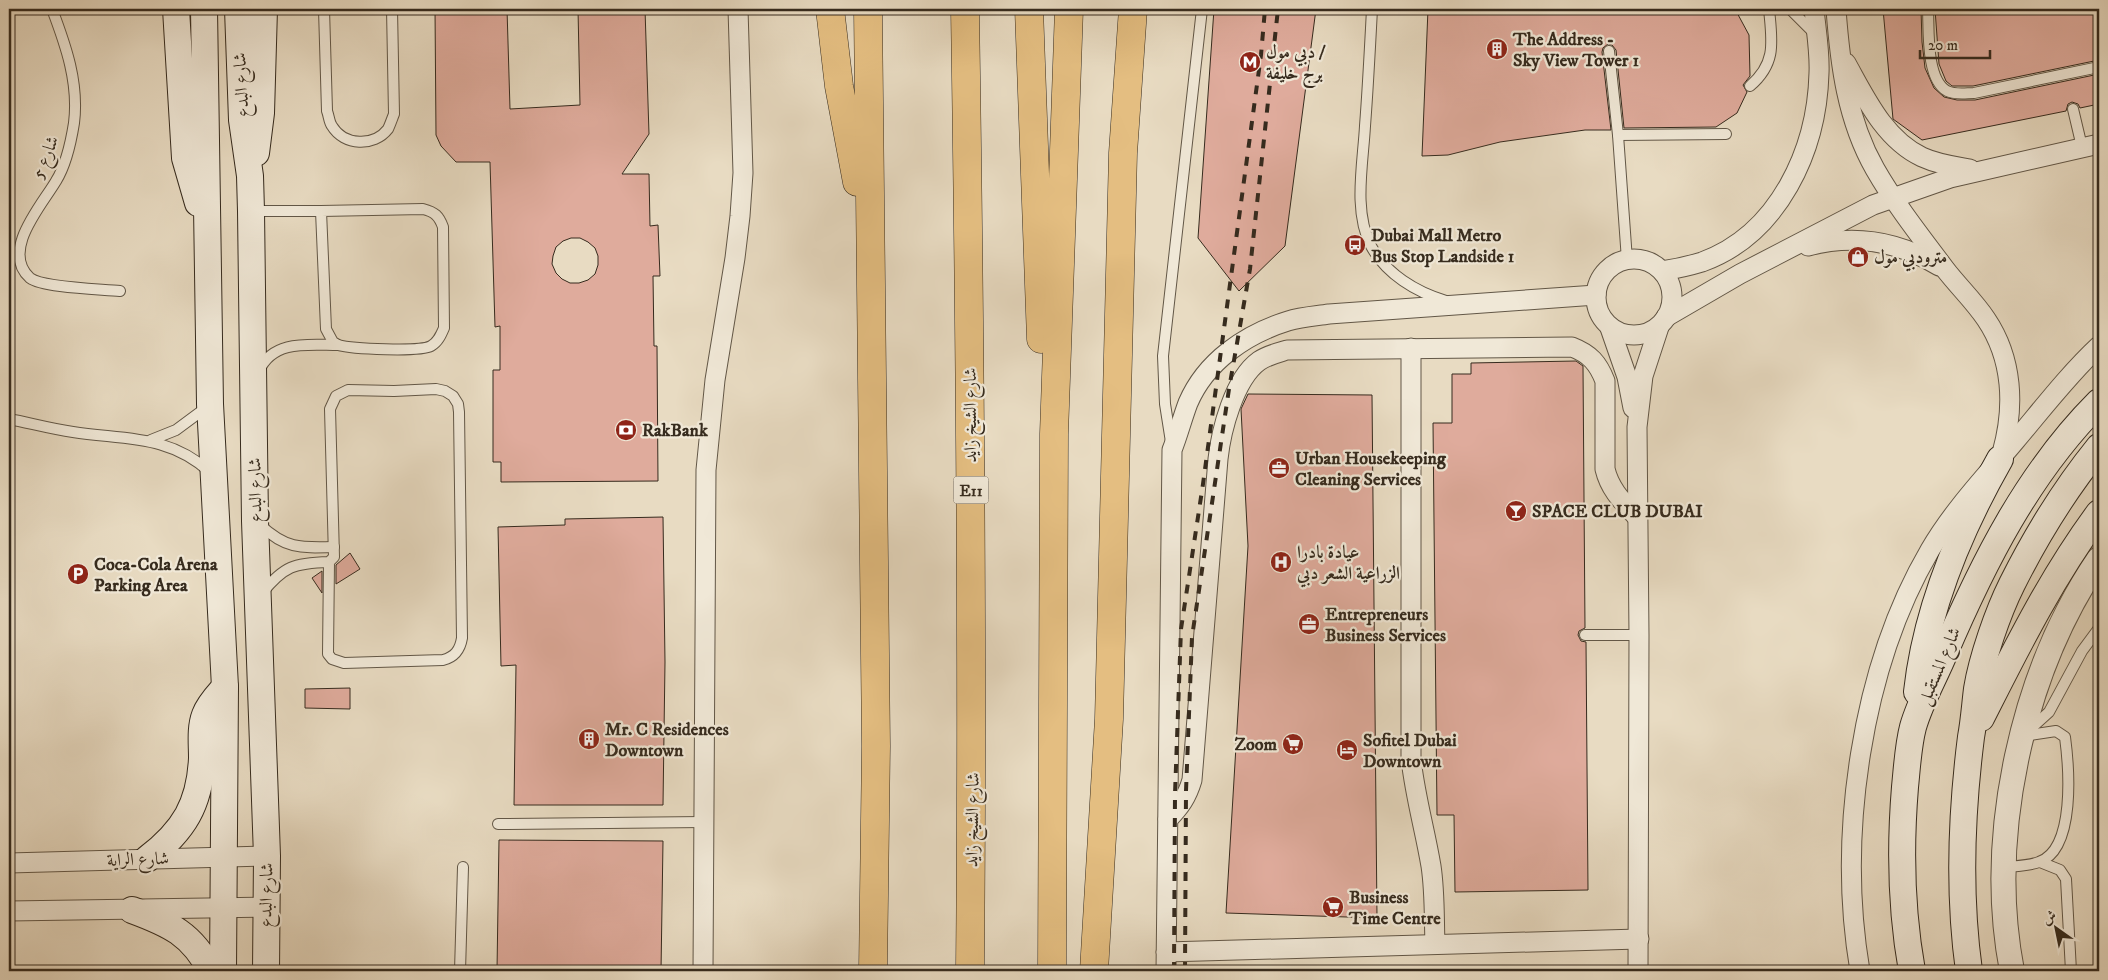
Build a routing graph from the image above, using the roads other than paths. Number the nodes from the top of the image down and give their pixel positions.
1 (52, 9) edge
2 (176, 9) edge
3 (204, 9) edge
4 (238, 9) edge
5 (264, 9) edge
6 (324, 9) edge
7 (392, 9) edge
8 (738, 9) edge
9 (830, 9) edge
10 (868, 9) edge
11 (964, 9) edge
12 (1029, 9) edge
13 (1070, 9) edge
14 (1133, 9) edge
15 (1202, 9) edge
16 (1372, 9) edge
17 (1769, 9) edge
18 (1790, 9) edge
19 (1814, 9) edge
20 (1836, 9) edge
21 (1928, 9) edge
22 (1817, 36) junction
23 (1609, 51) dead end
24 (1839, 52) junction
25 (2099, 68) edge
26 (1750, 86) dead end
27 (2073, 110) dead end
28 (1726, 134) dead end
29 (1618, 135) junction
30 (2090, 145) edge
31 (1979, 170) junction
32 (250, 176) junction
33 (1894, 197) junction
34 (251, 211) junction
35 (321, 211) junction
36 (207, 222) junction
37 (1778, 254) junction
38 (871, 255) junction
39 (1627, 260) junction
40 (1945, 270) junction
41 (1662, 271) junction
42 (120, 291) dead end
43 (1596, 295) junction
44 (1460, 305) junction
45 (1662, 322) junction
46 (1610, 328) junction
47 (338, 345) junction
48 (2099, 346) edge
49 (1410, 348) junction
50 (253, 383) junction
51 (2099, 402) edge
52 (210, 404) junction
53 (9, 419) edge
54 (1636, 427) junction
55 (1054, 434) junction
56 (150, 440) junction
57 (2099, 447) edge
58 (1172, 450) junction
59 (2000, 459) junction
60 (213, 475) junction
61 (2099, 513) edge
62 (1638, 516) junction
63 (255, 521) junction
64 (334, 547) junction
65 (2099, 558) edge
66 (329, 562) junction
67 (258, 598) junction
68 (2099, 628) edge
69 (1639, 635) junction
70 (1586, 636) dead end
71 (225, 687) junction
72 (1913, 727) junction
73 (2023, 736) junction
74 (1972, 737) junction
75 (1168, 819) junction
76 (704, 822) junction
77 (498, 824) dead end
78 (224, 856) junction
79 (267, 856) junction
80 (147, 859) junction
81 (9, 862) edge
82 (2040, 862) junction
83 (462, 867) dead end
84 (2005, 867) junction
85 (266, 907) junction
86 (223, 908) junction
87 (132, 910) junction
88 (9, 911) edge
89 (1639, 939) junction
90 (1435, 944) junction
91 (1166, 952) junction
92 (211, 971) edge
93 (223, 971) edge
94 (266, 971) edge
95 (460, 971) edge
96 (703, 971) edge
97 (873, 971) edge
98 (970, 971) edge
99 (1052, 971) edge
100 (1094, 971) edge
101 (1166, 971) edge
102 (1438, 971) edge
103 (1501, 971) edge
104 (1638, 971) edge
105 (1860, 971) edge
106 (1912, 971) edge
107 (1969, 971) edge
108 (2012, 971) edge
109 (2071, 971) edge

1 - 42 lane, شارع 5
2 - 36 main road
3 - 36 main road, شارع البدع
4 - 32 main road, شارع البدع
5 - 32 main road
6 - 7 lane
8 - 76 street
9 - 38 highway
10 - 38 highway
11 - 98 highway, شارع الشيخ زايد / E11
12 - 55 highway
13 - 55 highway
14 - 100 highway
15 - 58 lane
16 - 44 lane
17 - 26 lane
18 - 22 lane
19 - 22 street
20 - 24 street
21 - 25 lane
22 - 41 street
23 - 29 lane
24 - 31 street
24 - 33 street
27 - 30 lane
28 - 29 lane
29 - 39 lane
30 - 31 street
31 - 33 street
32 - 34 main road, شارع البدع
33 - 37 street
33 - 40 street
34 - 35 lane
34 - 50 main road, شارع البدع
35 - 47 lane
35 - 47 lane
36 - 52 main road, شارع البدع
37 - 40 street
37 - 45 street
38 - 97 highway
39 - 41 street
39 - 43 street
40 - 59 street
41 - 45 street
43 - 44 street
43 - 46 street
44 - 58 street
45 - 46 street
45 - 54 street
46 - 54 street
47 - 50 lane
48 - 59 street
49 - 62 street
49 - 75 street
49 - 90 street
50 - 63 main road, شارع البدع
51 - 72 main road, شارع المستقبل
52 - 56 lane
52 - 60 main road, شارع البدع
53 - 56 lane
54 - 62 street
55 - 99 highway
56 - 60 lane
57 - 74 main road
58 - 75 street
59 - 72 main road
59 - 105 street
60 - 71 main road, شارع البدع
61 - 74 main road
62 - 69 street
63 - 64 lane
63 - 67 main road, شارع البدع
64 - 66 lane
64 - 66 lane
65 - 73 street
66 - 67 lane
67 - 79 main road, شارع البدع
68 - 73 lane
69 - 70 lane
69 - 89 street
71 - 78 main road, شارع البدع
71 - 80 main road
72 - 106 main road, شارع المستقبل
73 - 82 lane
73 - 84 street
74 - 107 main road
75 - 91 street
76 - 77 lane
76 - 96 street
78 - 79 street, شارع الراية
78 - 80 street, شارع الراية
78 - 86 main road, شارع البدع
79 - 85 main road, شارع البدع
80 - 81 street, شارع الراية
82 - 84 lane
82 - 109 lane
83 - 95 lane
84 - 108 street
85 - 86 street
85 - 94 main road, شارع البدع
86 - 87 street
86 - 93 main road, شارع البدع
87 - 88 street
87 - 92 main road
89 - 90 street
89 - 104 street
90 - 91 street
91 - 101 street
102 - 103 lane

